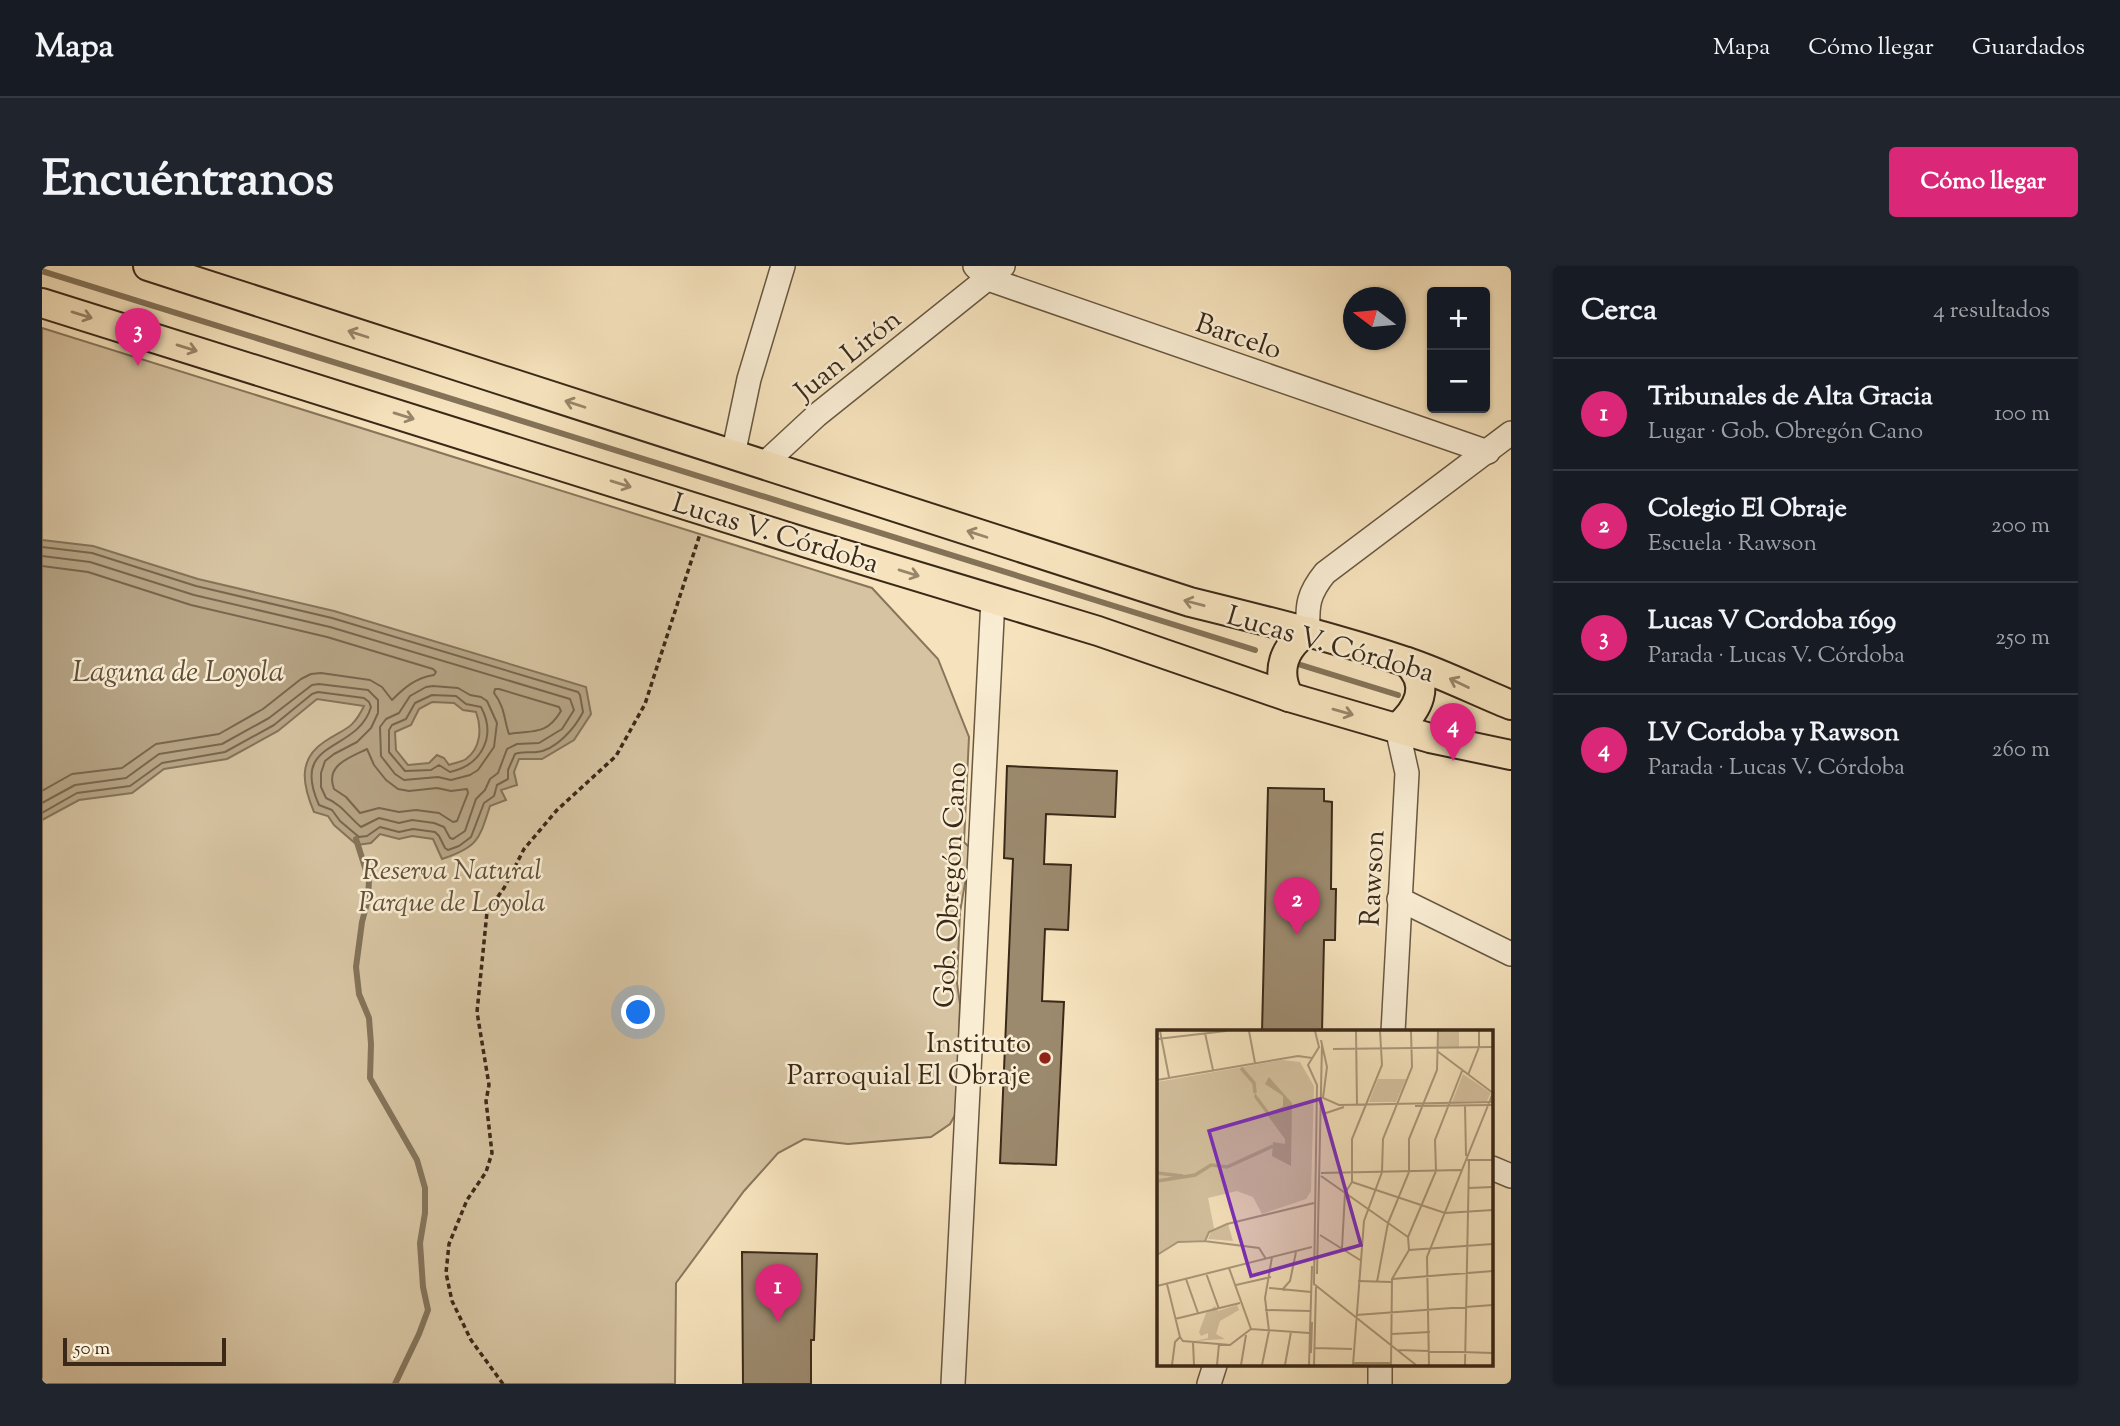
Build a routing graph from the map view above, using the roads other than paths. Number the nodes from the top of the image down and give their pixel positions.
1 (148, 266) edge
2 (783, 266) edge
3 (989, 270) edge
4 (183, 272) edge
5 (42, 303) edge
6 (1511, 433) edge
7 (1488, 452) junction
8 (733, 455) junction
9 (763, 464) junction
10 (993, 599) junction
11 (1308, 631) junction
12 (1408, 662) junction
13 (1289, 696) junction
14 (1511, 705) edge
15 (1397, 728) junction
16 (1511, 755) edge
17 (1399, 899) junction
18 (1511, 954) edge
19 (1393, 1030) edge
20 (1493, 1168) edge
21 (1511, 1176) edge
22 (1215, 1366) edge
23 (1380, 1366) edge
24 (953, 1384) edge
25 (1209, 1384) edge
26 (1380, 1384) edge

1 - 4 main road, Lucas V. Córdoba
2 - 8 street
3 - 7 street, Barcelo
3 - 9 street, Juan Lirón
8 -> 4 main road, Lucas V. Córdoba
5 -> 10 main road, Lucas V. Córdoba
6 - 7 street
7 - 11 street
8 - 9 main road, Lucas V. Córdoba
11 -> 9 main road, Lucas V. Córdoba
10 - 13 main road, Lucas V. Córdoba
10 - 24 street, Gob. Obregón Cano
11 - 12 main road, Lucas V. Córdoba
11 - 13 main road
14 -> 12 main road, Lucas V. Córdoba
12 - 15 main road
13 -> 15 main road, Lucas V. Córdoba
15 - 16 main road, Lucas V. Córdoba
15 - 17 street, Rawson
17 - 18 street
17 - 19 street, Rawson
20 - 21 street
22 - 25 street
23 - 26 street

